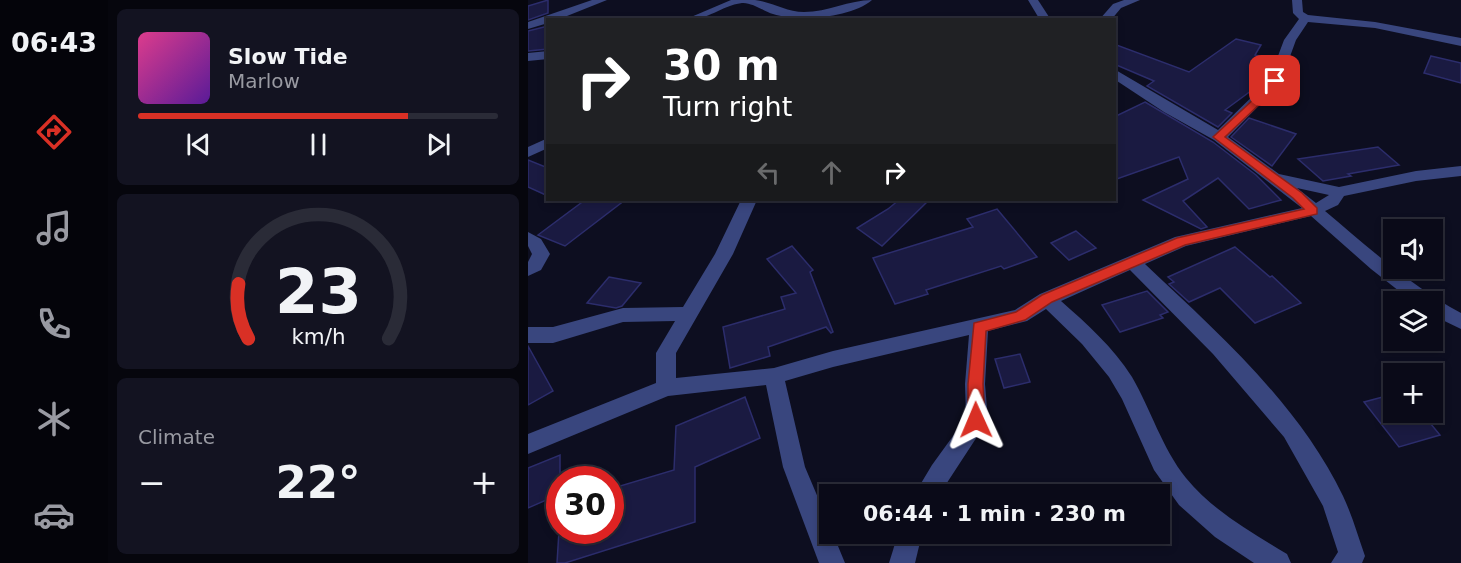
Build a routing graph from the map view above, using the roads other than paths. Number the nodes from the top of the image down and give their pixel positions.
1 (602, 0) edge
2 (744, 0) edge
3 (867, 0) edge
4 (1033, 0) edge
5 (1135, 0) edge
6 (1297, 0) edge
7 (551, 18) edge
8 (694, 18) edge
9 (1045, 18) edge
10 (1106, 18) edge
11 (1305, 18) junction
12 (546, 20) edge
13 (528, 26) edge
14 (1461, 42) edge
15 (546, 55) edge
16 (528, 57) edge
17 (1116, 74) edge
18 (1219, 137) junction
19 (546, 143) edge
20 (528, 153) edge
21 (1461, 171) edge
22 (1275, 178) junction
23 (1339, 192) junction
24 (749, 201) edge
25 (1312, 211) junction
26 (528, 238) edge
27 (1132, 262) junction
28 (528, 270) edge
29 (1412, 291) edge
30 (1047, 299) junction
31 (1443, 312) edge
32 (689, 314) junction
33 (1461, 322) edge
34 (979, 327) junction
35 (528, 335) edge
36 (774, 376) junction
37 (666, 388) junction
38 (528, 444) edge
39 (932, 484) edge
40 (907, 544) edge
41 (832, 563) edge
42 (902, 563) edge
43 (1278, 563) edge
44 (1344, 563) edge

1 - 7 street
2 - 3 street
2 - 8 street
4 - 9 street
5 - 10 street
6 - 11 street
11 - 14 street
11 - 18 street
12 - 13 street
15 - 16 street
17 - 18 street
18 - 22 street
19 - 20 street
21 - 23 street
22 - 23 street
22 - 25 street
23 - 25 street
24 - 32 street
25 - 27 street
25 - 29 street
26 - 28 street
27 - 30 street
27 - 44 street
30 - 34 street
30 - 43 street
31 - 33 street
32 - 35 street
32 - 37 street
34 - 36 street
34 - 39 street
36 - 37 street
36 - 41 street
37 - 38 street
40 - 42 street

